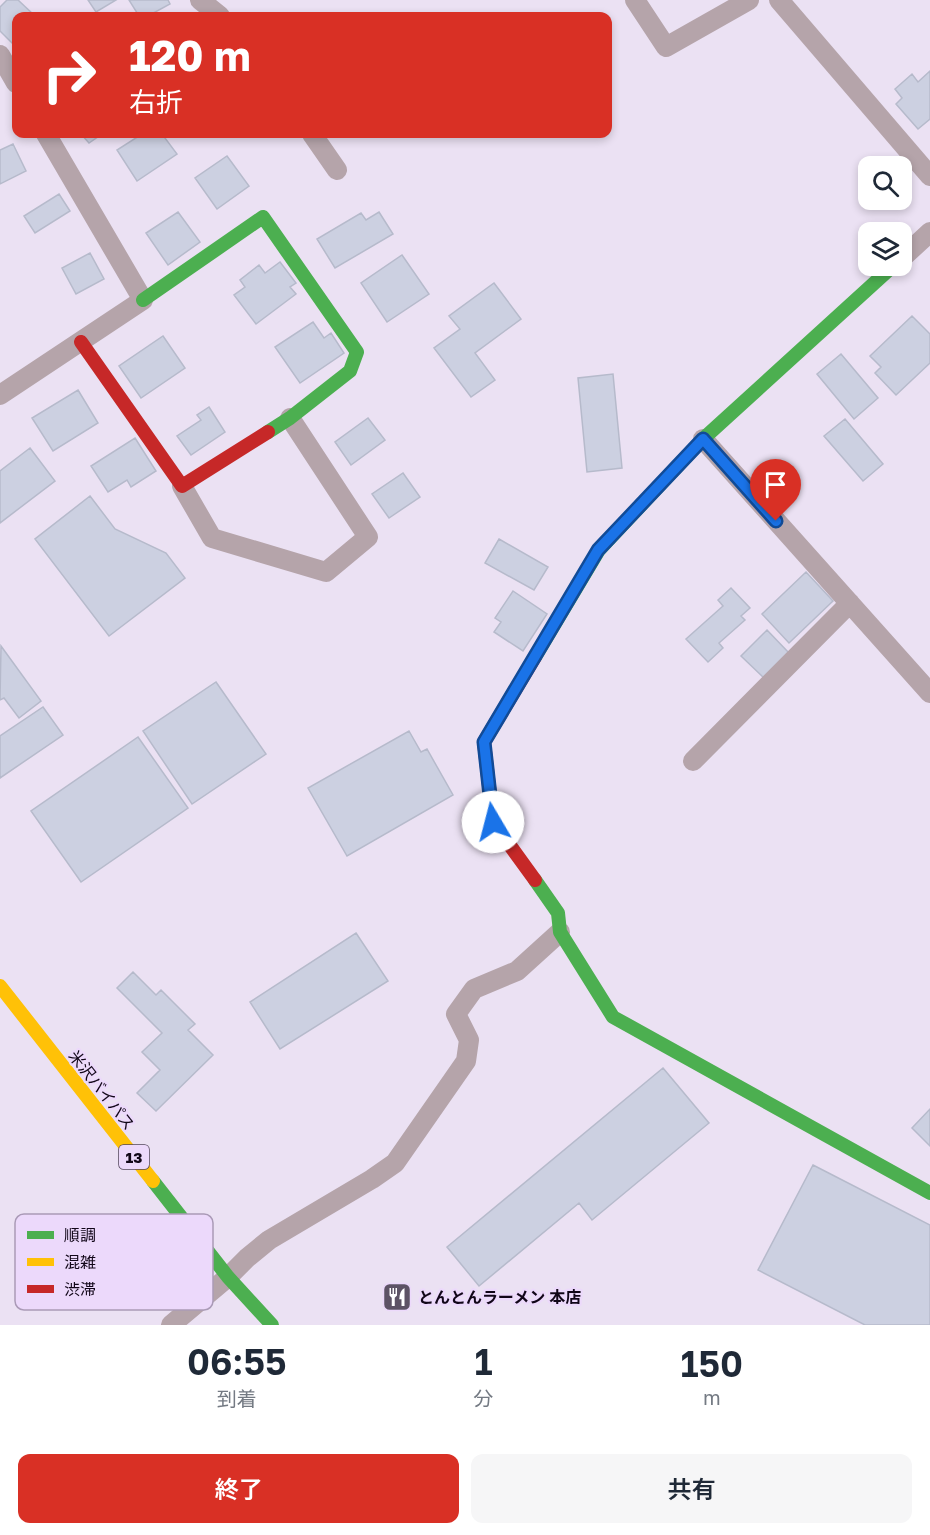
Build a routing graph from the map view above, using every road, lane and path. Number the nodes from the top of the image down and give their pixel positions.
1 (200, 0) edge
2 (635, 0) edge
3 (748, 0) edge
4 (779, 0) edge
5 (215, 12) edge
6 (0, 55) edge
7 (12, 76) edge
8 (48, 138) edge
9 (315, 138) edge
10 (337, 170) dead end
11 (930, 176) edge
12 (930, 232) edge
13 (912, 249) edge
14 (882, 276) edge
15 (143, 300) junction
16 (81, 342) junction
17 (0, 395) edge
18 (290, 418) junction
19 (703, 439) junction
20 (182, 486) junction
21 (850, 603) junction
22 (930, 693) edge
23 (693, 761) dead end
24 (560, 932) junction
25 (0, 986) edge
26 (930, 1193) edge
27 (179, 1214) edge
28 (213, 1258) edge
29 (228, 1277) junction
30 (213, 1290) edge
31 (189, 1310) edge
32 (171, 1325) edge
33 (272, 1325) edge

1 - 5 street
2 - 3 street
4 - 11 street
6 - 7 street
8 - 15 street
9 - 10 street
12 - 13 street
14 - 19 main road
15 - 16 street
15 - 18 main road
16 - 17 street
16 - 20 main road
18 - 20 main road
18 - 20 street
19 - 21 street
19 - 24 main road
21 - 22 street
21 - 23 street
24 - 26 main road
24 - 29 street
25 - 27 main road, 米沢バイパス / 13
28 - 29 main road, 米沢バイパス / 13
29 - 30 street
29 - 33 main road, 米沢バイパス / 13
31 - 32 street

